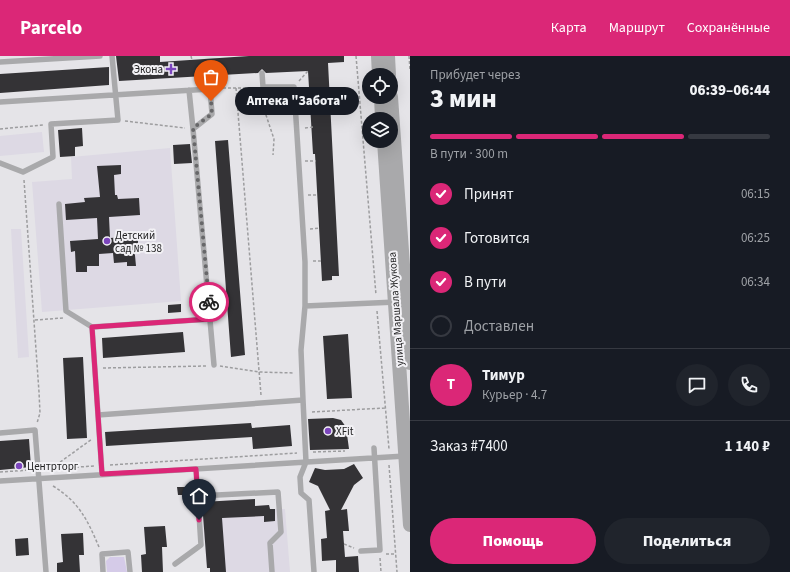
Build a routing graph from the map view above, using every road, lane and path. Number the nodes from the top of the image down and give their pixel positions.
1 (100, 56) edge
2 (112, 56) edge
3 (191, 56) edge
4 (356, 56) edge
5 (378, 56) edge
6 (388, 56) edge
7 (409, 56) edge
8 (192, 60) dead end
9 (0, 62) edge
10 (379, 68) edge
11 (389, 68) edge
12 (410, 70) edge
13 (308, 71) dead end
14 (262, 73) dead end
15 (294, 87) junction
16 (236, 88) junction
17 (263, 88) junction
18 (210, 89) junction
19 (188, 90) junction
20 (115, 94) junction
21 (0, 102) edge
22 (392, 104) edge
23 (264, 109) junction
24 (238, 110) junction
25 (118, 120) junction
26 (51, 124) junction
27 (193, 128) junction
28 (0, 129) edge
29 (385, 148) edge
30 (273, 155) dead end
31 (0, 163) edge
32 (23, 172) junction
33 (59, 204) dead end
34 (320, 228) dead end
35 (303, 229) junction
36 (323, 261) dead end
37 (305, 262) junction
38 (407, 272) edge
39 (401, 301) junction
40 (376, 302) junction
41 (305, 306) junction
42 (75, 317) junction
43 (210, 319) junction
44 (34, 320) junction
45 (92, 327) junction
46 (410, 363) edge
47 (214, 365) junction
48 (95, 368) junction
49 (259, 372) junction
50 (302, 373) junction
51 (303, 400) junction
52 (262, 403) junction
53 (386, 408) junction
54 (303, 412) junction
55 (98, 415) junction
56 (35, 430) junction
57 (0, 433) edge
58 (100, 434) junction
59 (374, 448) dead end
60 (306, 452) junction
61 (405, 456) junction
62 (389, 457) junction
63 (374, 458) junction
64 (306, 462) junction
65 (102, 465) junction
66 (19, 468) dead end
67 (27, 468) dead end
68 (51, 469) junction
69 (196, 469) junction
70 (23, 470) junction
71 (38, 470) junction
72 (0, 472) edge
73 (102, 474) junction
74 (39, 478) junction
75 (0, 481) edge
76 (198, 496) junction
77 (410, 525) edge
78 (344, 544) dead end
79 (361, 551) joint
80 (380, 552) junction
81 (102, 554) junction
82 (396, 554) junction
83 (175, 564) dead end
84 (46, 572) edge
85 (103, 572) edge
86 (130, 572) edge
87 (272, 572) edge
88 (314, 572) edge
89 (381, 572) edge
90 (397, 572) edge

1 - 9 lane
2 - 20 lane
3 - 8 path
4 - 40 path
5 - 10 street
6 - 11 street
7 - 12 path
13 - 15 path
14 - 17 lane
15 - 17 lane
15 - 35 lane
16 - 17 path
16 - 18 path
16 - 24 path
17 - 23 path
18 - 19 lane
18 - 27 lane
19 - 20 lane
19 - 27 lane
20 - 21 lane
20 - 25 lane
22 - 38 street, улица Маршала Жукова
23 - 24 path
23 - 30 path
24 - 49 path
25 - 26 lane
25 - 27 path
26 - 28 path
26 - 32 lane
27 - 43 lane
29 - 39 street, улица Маршала Жукова
31 - 32 lane
32 - 44 path
33 - 42 lane
34 - 35 path
35 - 37 lane
36 - 37 path
37 - 41 lane
38 - 39 street, улица Маршала Жукова
39 - 40 lane
39 - 46 street, улица Маршала Жукова
39 - 61 street, улица Маршала Жукова
40 - 41 lane
40 - 53 path
41 - 50 lane
42 - 44 path
42 - 45 lane
43 - 45 lane
43 - 47 lane
44 - 56 path
45 - 48 lane
47 - 48 path
47 - 49 path
48 - 55 lane
49 - 50 path
49 - 52 path
50 - 51 lane
51 - 52 lane
51 - 54 lane
52 - 55 lane
53 - 54 path
53 - 62 path
54 - 60 lane
55 - 58 lane
56 - 57 lane
56 - 71 lane
58 - 65 lane
58 - 68 path
59 - 63 lane
60 - 64 lane
60 - 65 path
61 - 62 lane
61 - 77 street, улица Маршала Жукова
62 - 63 lane
62 - 82 path
63 - 64 lane
63 - 80 lane
64 - 69 lane
64 - 88 lane
65 - 68 path
65 - 73 lane
66 - 70 path
67 - 70 path
68 - 71 path
68 - 74 path
69 - 73 lane
69 - 76 lane
70 - 71 path
70 - 72 path
71 - 74 lane
73 - 74 lane
74 - 75 lane
74 - 81 path
74 - 84 lane
76 - 83 lane
76 - 87 lane
78 - 79 path
79 - 80 lane
80 - 82 path
80 - 89 path
81 - 85 lane
81 - 86 lane
82 - 90 path

